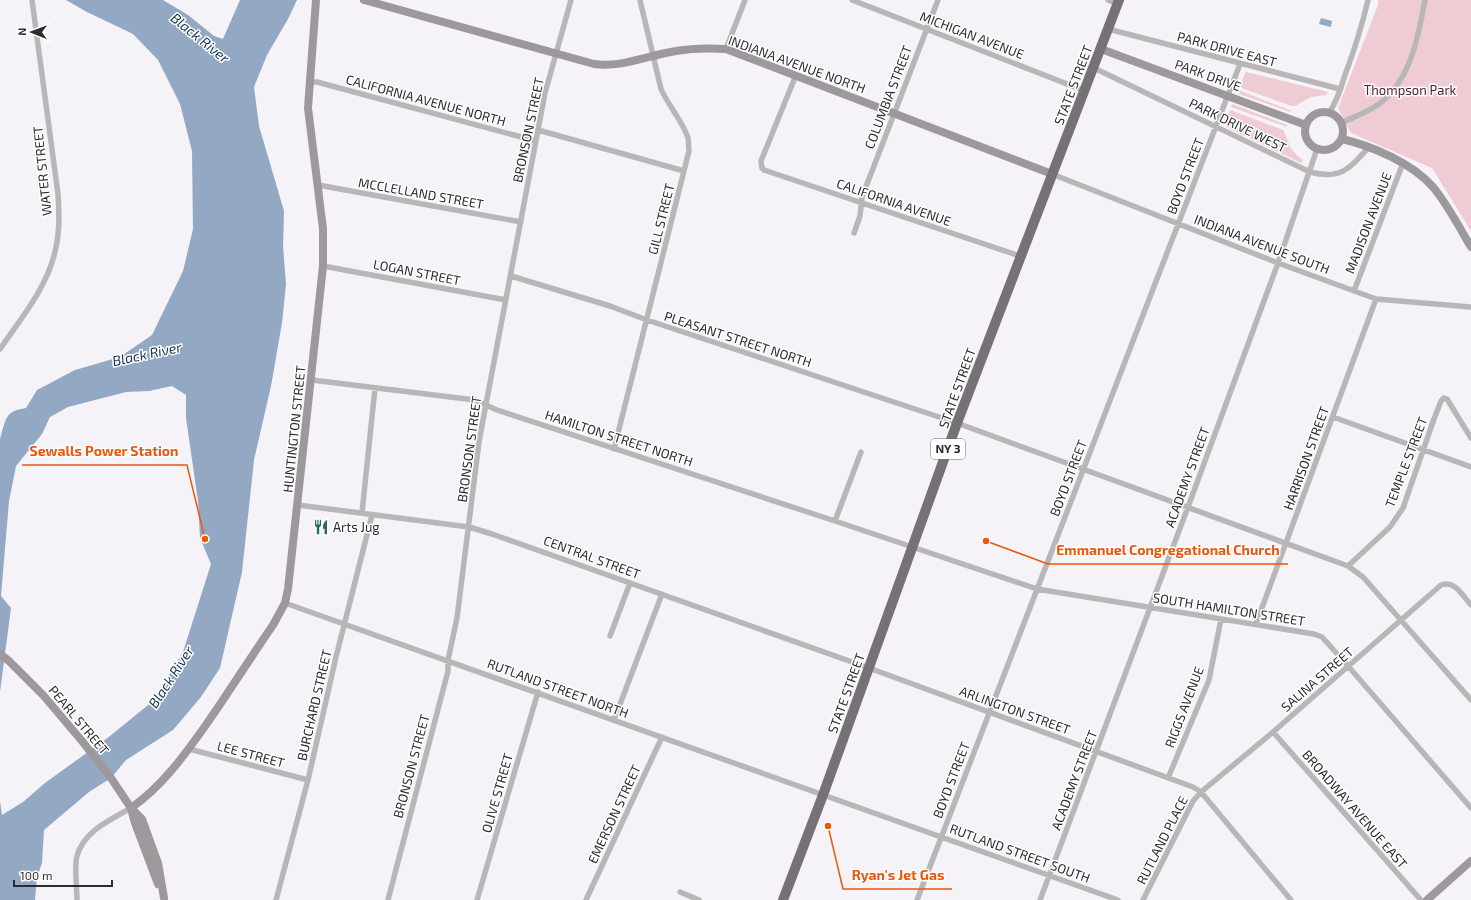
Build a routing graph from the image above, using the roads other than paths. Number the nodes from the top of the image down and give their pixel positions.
1 (32, 0) edge
2 (316, 0) edge
3 (364, 0) edge
4 (571, 0) edge
5 (640, 0) edge
6 (745, 0) edge
7 (852, 0) edge
8 (938, 0) edge
9 (1108, 0) edge
10 (1367, 0) edge
11 (1424, 0) edge
12 (1119, 2) edge
13 (926, 29) junction
14 (1108, 29) junction
15 (726, 49) junction
16 (1101, 49) junction
17 (556, 54) junction
18 (654, 56) junction
19 (1240, 64) junction
20 (1094, 68) junction
21 (796, 75) junction
22 (310, 82) junction
23 (1340, 89) junction
24 (1085, 92) junction
25 (1229, 95) junction
26 (893, 113) junction
27 (1329, 113) junction
28 (1341, 123) junction
29 (1306, 125) junction
30 (1216, 127) junction
31 (538, 130) junction
32 (1342, 139) junction
33 (536, 141) junction
34 (1369, 147) junction
35 (1317, 149) junction
36 (1403, 163) junction
37 (684, 171) junction
38 (1310, 172) junction
39 (1052, 174) junction
40 (318, 185) junction
41 (861, 202) junction
42 (521, 222) junction
43 (1178, 224) junction
44 (854, 232) dead end
45 (1471, 247) edge
46 (1020, 256) junction
47 (1278, 263) junction
48 (323, 266) junction
49 (511, 276) junction
50 (1354, 291) junction
51 (1376, 299) junction
52 (506, 300) junction
53 (1471, 307) edge
54 (647, 320) junction
55 (0, 349) edge
56 (312, 380) junction
57 (375, 388) junction
58 (486, 404) junction
59 (1333, 416) junction
60 (957, 423) junction
61 (1471, 438) edge
62 (614, 448) junction
63 (1424, 450) junction
64 (861, 452) dead end
65 (1471, 467) edge
66 (1084, 469) junction
67 (298, 505) junction
68 (1188, 507) junction
69 (362, 513) junction
70 (372, 515) junction
71 (835, 521) junction
72 (469, 527) junction
73 (1286, 543) junction
74 (912, 548) junction
75 (1348, 566) junction
76 (630, 583) junction
77 (1037, 589) junction
78 (662, 594) junction
79 (285, 603) junction
80 (1471, 605) edge
81 (1150, 607) junction
82 (1221, 619) junction
83 (1402, 620) junction
84 (345, 624) junction
85 (1256, 624) junction
86 (610, 636) dead end
87 (0, 654) edge
88 (448, 660) junction
89 (1348, 666) junction
90 (869, 668) junction
91 (538, 692) junction
92 (1471, 700) edge
93 (990, 713) junction
94 (614, 720) junction
95 (1273, 732) junction
96 (662, 737) junction
97 (189, 749) junction
98 (1096, 752) junction
99 (1168, 778) junction
100 (308, 780) junction
101 (1201, 792) junction
102 (823, 795) junction
103 (131, 808) junction
104 (1471, 808) edge
105 (941, 836) junction
106 (1471, 861) edge
107 (1050, 875) junction
108 (680, 892) dead end
109 (587, 898) edge
110 (164, 899) edge
111 (77, 900) edge
112 (276, 900) edge
113 (388, 900) edge
114 (477, 900) edge
115 (594, 900) edge
116 (699, 900) edge
117 (783, 900) edge
118 (917, 900) edge
119 (1040, 900) edge
120 (1118, 900) edge
121 (1144, 900) edge
122 (1291, 900) edge
123 (1421, 900) edge
124 (1427, 900) edge

1 - 55 street, WATER STREET
2 - 22 street, HUNTINGTON STREET
3 - 17 street, INDIANA AVENUE NORTH
4 - 17 street, BRONSON STREET
5 - 18 street, GILL STREET
6 - 15 street
7 - 13 street, MICHIGAN AVENUE
8 - 13 street, COLUMBIA STREET
9 - 12 street
10 - 23 street
11 - 28 street
12 - 14 highway, STATE STREET / NY 3
13 - 24 street, MICHIGAN AVENUE
13 - 26 street, COLUMBIA STREET
14 - 16 highway, STATE STREET / NY 3
14 - 19 street, PARK DRIVE EAST
15 - 18 street, INDIANA AVENUE NORTH
15 - 21 street, INDIANA AVENUE NORTH
16 - 20 highway, STATE STREET / NY 3
16 - 25 street, PARK DRIVE
17 - 18 street, INDIANA AVENUE NORTH
17 - 31 street, BRONSON STREET
18 - 37 street, GILL STREET
19 - 23 street, PARK DRIVE EAST
19 - 25 street, BOYD STREET
20 - 24 highway, STATE STREET / NY 3
20 - 30 street, PARK DRIVE WEST
21 - 26 street, INDIANA AVENUE NORTH
21 - 41 street, CALIFORNIA AVENUE
22 - 33 street, CALIFORNIA AVENUE NORTH
22 - 40 street, HUNTINGTON STREET
23 - 27 street
24 - 39 highway, STATE STREET / NY 3
25 - 29 street, PARK DRIVE
25 - 30 street, BOYD STREET
26 - 39 street, INDIANA AVENUE NORTH
26 - 41 street, COLUMBIA STREET
27 - 28 street
27 - 29 street
28 - 32 street
29 - 35 street
30 - 38 street, PARK DRIVE WEST
30 - 43 street, BOYD STREET
31 - 33 street, BRONSON STREET
31 - 37 street
32 - 34 street
32 - 35 street
33 - 42 street, BRONSON STREET
34 - 36 street
34 - 38 street, PARK DRIVE WEST
35 - 38 street, ACADEMY STREET
36 - 45 street
36 - 50 street, MADISON AVENUE
37 - 54 street, GILL STREET
38 - 47 street, ACADEMY STREET
39 - 43 street, INDIANA AVENUE SOUTH
39 - 46 highway, STATE STREET / NY 3
40 - 42 street, MCCLELLAND STREET
40 - 48 street, HUNTINGTON STREET
41 - 44 street, COLUMBIA STREET
41 - 46 street, CALIFORNIA AVENUE
42 - 49 street, BRONSON STREET
43 - 47 street, INDIANA AVENUE SOUTH
43 - 66 street, BOYD STREET
46 - 60 highway, STATE STREET / NY 3
47 - 50 street, INDIANA AVENUE SOUTH
47 - 68 street, ACADEMY STREET
48 - 52 street, LOGAN STREET
48 - 56 street, HUNTINGTON STREET
49 - 52 street, BRONSON STREET
49 - 54 street, PLEASANT STREET NORTH
50 - 51 street, INDIANA AVENUE SOUTH
51 - 53 street, INDIANA AVENUE SOUTH
51 - 59 street, HARRISON STREET
52 - 58 street, BRONSON STREET
54 - 60 street, PLEASANT STREET NORTH
54 - 62 street, GILL STREET
56 - 57 street, HAMILTON STREET NORTH
56 - 67 street, HUNTINGTON STREET
57 - 58 street, HAMILTON STREET NORTH
57 - 69 street
58 - 62 street, HAMILTON STREET NORTH
58 - 72 street, BRONSON STREET
59 - 63 street
59 - 73 street, HARRISON STREET
60 - 66 street, PLEASANT STREET NORTH
60 - 74 highway, STATE STREET / NY 3
61 - 63 street, TEMPLE STREET
62 - 71 street, HAMILTON STREET NORTH
63 - 65 street
63 - 75 street, TEMPLE STREET
64 - 71 street
66 - 68 street, PLEASANT STREET NORTH
66 - 77 street, BOYD STREET
67 - 69 street, CENTRAL STREET
67 - 79 street, HUNTINGTON STREET
68 - 73 street, PLEASANT STREET NORTH
68 - 81 street, ACADEMY STREET
69 - 70 street, CENTRAL STREET
70 - 72 street, CENTRAL STREET
70 - 84 street, BURCHARD STREET
71 - 74 street, HAMILTON STREET NORTH
72 - 76 street, CENTRAL STREET
72 - 88 street, BRONSON STREET
73 - 75 street, PLEASANT STREET NORTH
73 - 85 street, HARRISON STREET
74 - 77 street, SOUTH HAMILTON STREET
74 - 90 highway, STATE STREET / NY 3
75 - 83 street, PLEASANT STREET NORTH
76 - 78 street, CENTRAL STREET
76 - 86 street
77 - 81 street, SOUTH HAMILTON STREET
77 - 93 street, BOYD STREET
78 - 90 street, CENTRAL STREET
78 - 94 street
79 - 84 street, RUTLAND STREET NORTH
79 - 97 street, HUNTINGTON STREET
80 - 83 street, SALINA STREET
81 - 82 street, SOUTH HAMILTON STREET
81 - 98 street, ACADEMY STREET
82 - 85 street, SOUTH HAMILTON STREET
82 - 99 street, RIGGS AVENUE
83 - 89 street, SALINA STREET
83 - 92 street, PLEASANT STREET NORTH
84 - 88 street, RUTLAND STREET NORTH
84 - 100 street, BURCHARD STREET
85 - 89 street, SOUTH HAMILTON STREET
87 - 103 street, PEARL STREET
88 - 91 street, RUTLAND STREET NORTH
88 - 113 street, BRONSON STREET
89 - 95 street, SALINA STREET
89 - 104 street, SOUTH HAMILTON STREET
90 - 93 street, ARLINGTON STREET
90 - 102 highway, STATE STREET / NY 3
91 - 94 street, RUTLAND STREET NORTH
91 - 114 street, OLIVE STREET
93 - 98 street, ARLINGTON STREET
93 - 105 street, BOYD STREET
94 - 96 street, RUTLAND STREET NORTH
95 - 101 street, SALINA STREET
95 - 123 street, BROADWAY AVENUE EAST
96 - 102 street, RUTLAND STREET NORTH
96 - 109 street, EMERSON STREET
97 - 100 street, LEE STREET
97 - 103 street, HUNTINGTON STREET
98 - 99 street, ARLINGTON STREET
98 - 107 street, ACADEMY STREET
99 - 101 street, ARLINGTON STREET
100 - 112 street, BURCHARD STREET
101 - 121 street, RUTLAND PLACE
101 - 122 street, ARLINGTON STREET
102 - 105 street, RUTLAND STREET SOUTH
102 - 117 highway, STATE STREET / NY 3
103 - 110 street, PEARL STREET
103 - 111 street
105 - 107 street, RUTLAND STREET SOUTH
105 - 118 street, BOYD STREET
106 - 124 street
107 - 119 street, ACADEMY STREET
107 - 120 street, RUTLAND STREET SOUTH
108 - 116 street
109 - 115 street

